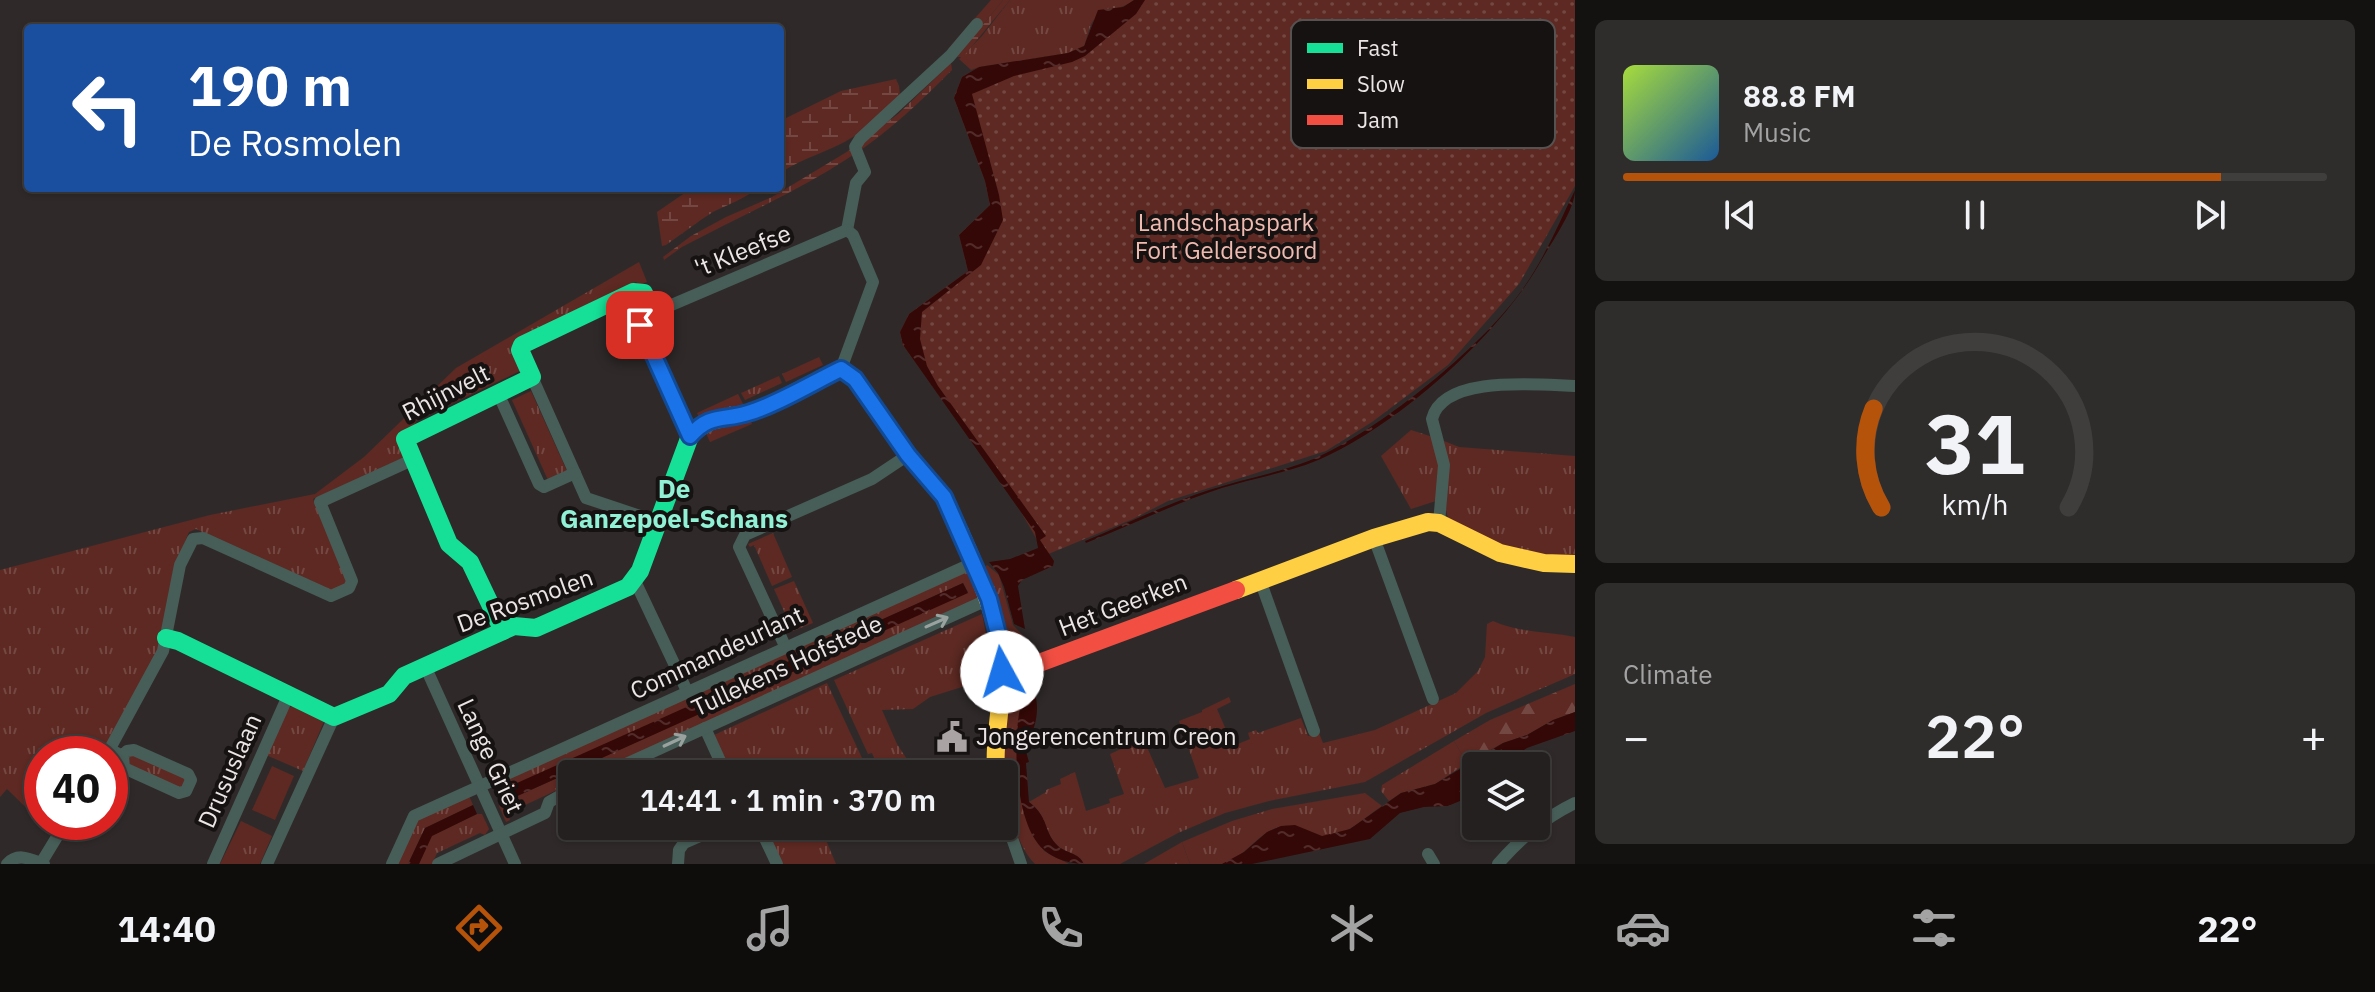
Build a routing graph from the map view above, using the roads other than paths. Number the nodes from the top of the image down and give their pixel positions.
1 (977, 24) dead end
2 (847, 230) junction
3 (653, 312) junction
4 (841, 369) junction
5 (532, 377) junction
6 (1575, 386) edge
7 (498, 393) junction
8 (690, 436) junction
9 (908, 455) junction
10 (412, 460) junction
11 (575, 473) junction
12 (658, 522) junction
13 (1439, 523) junction
14 (1374, 538) junction
15 (973, 563) junction
16 (1575, 564) edge
17 (1260, 580) junction
18 (635, 581) junction
19 (989, 599) junction
20 (503, 631) junction
21 (166, 638) junction
22 (785, 646) junction
23 (425, 666) junction
24 (1002, 672) junction
25 (687, 691) junction
26 (288, 696) junction
27 (1433, 699) dead end
28 (334, 717) junction
29 (705, 728) junction
30 (1314, 731) dead end
31 (117, 736) edge
32 (123, 756) joint
33 (635, 760) edge
34 (720, 760) edge
35 (995, 760) edge
36 (480, 786) junction
37 (558, 797) edge
38 (1575, 803) edge
39 (502, 835) junction
40 (55, 840) edge
41 (691, 840) edge
42 (766, 840) edge
43 (1013, 840) edge
44 (42, 863) edge
45 (7, 864) edge
46 (213, 864) edge
47 (267, 864) edge
48 (392, 864) edge
49 (438, 864) edge
50 (515, 864) edge
51 (678, 864) edge
52 (777, 864) edge
53 (1021, 864) edge
54 (1498, 864) edge

1 - 2 street
2 - 3 street, 't Kleefse
2 - 4 street
3 - 5 street
3 - 8 street
4 - 8 street
4 - 9 street
5 - 7 street, Rhijnvelt
5 - 11 street
6 - 13 street
7 - 10 street, Rhijnvelt
7 - 11 street
8 - 12 street
9 - 15 street
9 - 22 street
10 - 20 street, Rhijnvelt
10 - 21 street
11 - 12 street
12 - 18 street
13 - 14 street, Het Geerken
13 - 16 street
14 - 17 street, Het Geerken
14 - 27 street
15 - 19 street
15 - 22 street, Commandeurlant
17 - 24 street, Het Geerken
17 - 30 street
18 - 20 street, De Rosmolen
18 - 25 street
19 - 24 street
29 -> 19 street, Tullekens Hofstede
20 - 23 street, De Rosmolen
21 - 26 street
21 - 31 street
22 - 25 street, Commandeurlant
23 - 28 street, De Rosmolen
23 - 36 street, Lange Griet
24 - 35 street
25 - 36 street, Commandeurlant
26 - 28 street
26 - 46 street, Drususlaan
28 - 47 street
33 -> 29 street, Tullekens Hofstede
29 - 34 street
32 - 32 street
36 - 39 street, Lange Griet
36 - 48 street, Commandeurlant
37 - 39 street
38 - 54 street
39 - 49 street
39 - 50 street, Lange Griet
40 - 44 street
41 - 51 street
42 - 52 street
43 - 53 street
44 - 45 street

